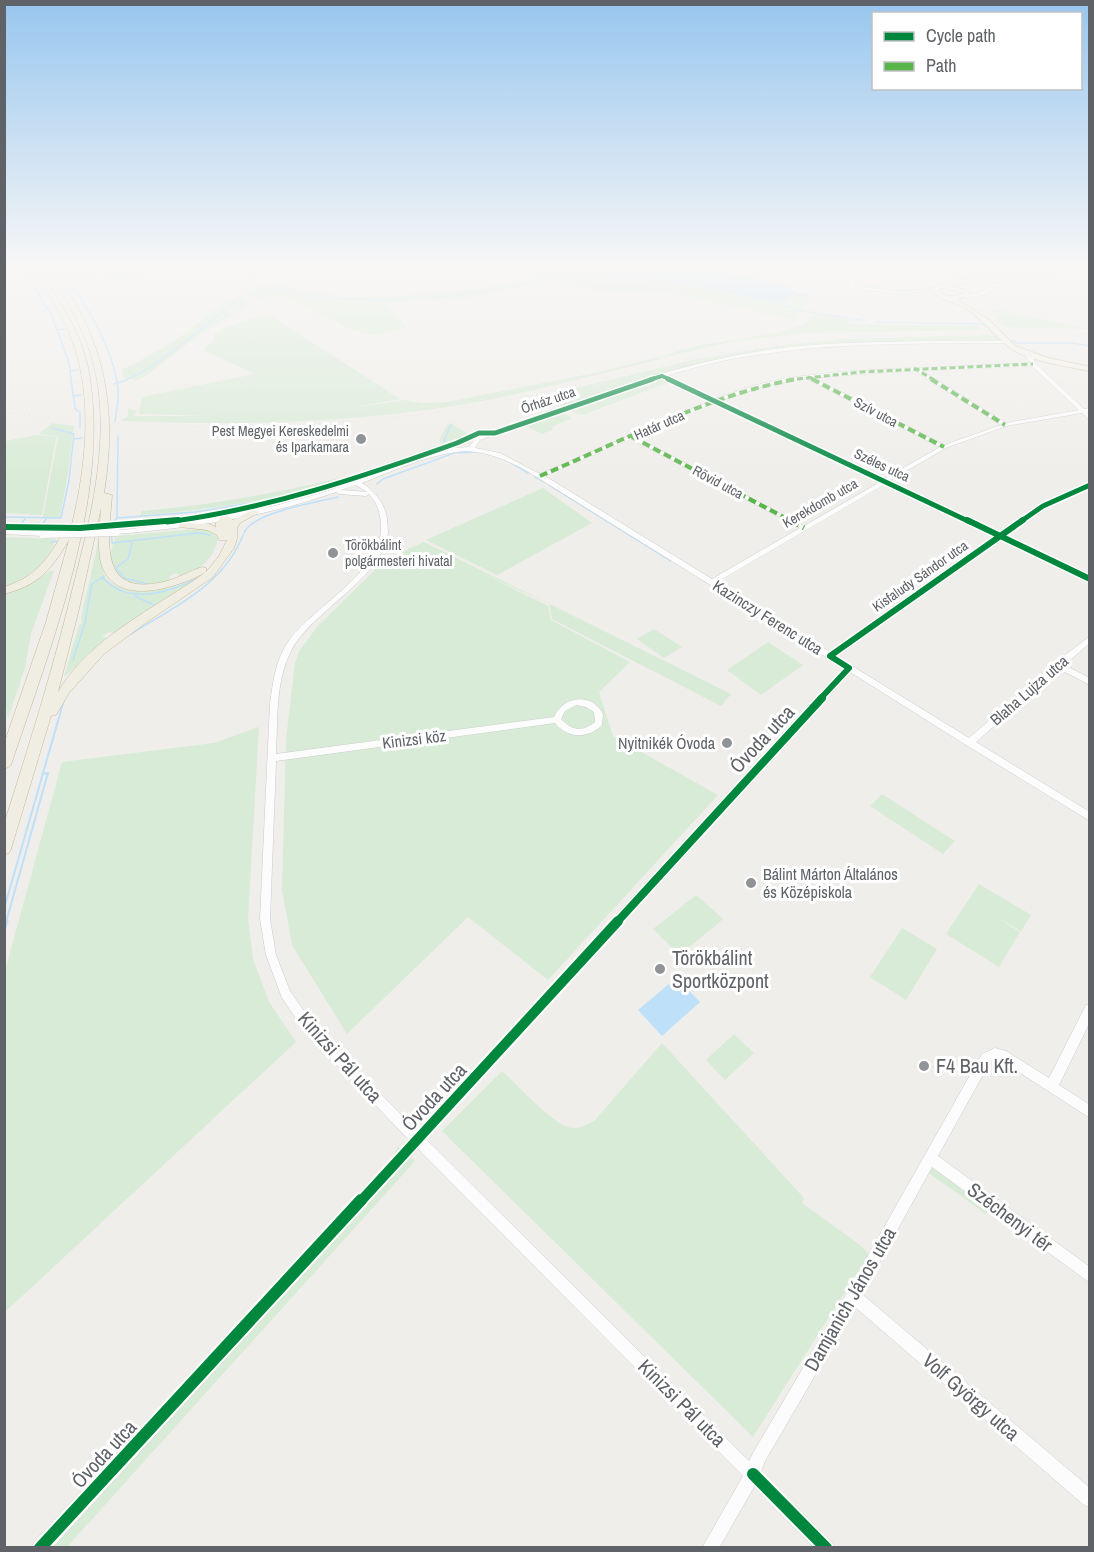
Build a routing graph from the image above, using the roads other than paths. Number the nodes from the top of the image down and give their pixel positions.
1 (74, 339) edge
2 (88, 339) edge
3 (1004, 339) edge
4 (1006, 342) junction
5 (1028, 354) junction
6 (1033, 364) junction
7 (914, 368) junction
8 (1089, 369) edge
9 (663, 376) junction
10 (808, 376) junction
11 (715, 400) junction
12 (1089, 410) edge
13 (1081, 411) junction
14 (1089, 418) edge
15 (1005, 425) junction
16 (632, 437) junction
17 (944, 447) junction
18 (471, 449) junction
19 (376, 476) junction
20 (540, 476) junction
21 (102, 480) junction
22 (885, 481) junction
23 (358, 483) junction
24 (1089, 485) edge
25 (367, 492) junction
26 (325, 494) junction
27 (255, 512) junction
28 (225, 518) junction
29 (77, 521) junction
30 (183, 525) junction
31 (804, 528) junction
32 (227, 531) junction
33 (4, 532) edge
34 (1000, 536) junction
35 (1089, 579) edge
36 (712, 582) junction
37 (4, 591) edge
38 (1089, 638) edge
39 (830, 656) junction
40 (1058, 665) junction
41 (849, 668) junction
42 (1089, 682) edge
43 (556, 720) junction
44 (969, 743) junction
45 (271, 758) junction
46 (4, 765) edge
47 (26, 777) junction
48 (1089, 817) edge
49 (4, 849) edge
50 (1089, 1009) edge
51 (1052, 1086) junction
52 (1089, 1112) edge
53 (417, 1139) junction
54 (930, 1158) junction
55 (1089, 1276) edge
56 (853, 1296) junction
57 (753, 1474) junction
58 (1089, 1499) edge
59 (40, 1548) edge
60 (710, 1548) edge
61 (826, 1548) edge

1 - 29 highway
2 - 21 highway
3 - 4 main road
4 - 5 main road
4 - 9 street, Őrház utca
5 - 6 street
5 - 8 main road
6 - 7 street, Határ utca
6 - 13 street
7 - 10 street, Határ utca
7 - 15 street
9 - 11 street, Széles utca
9 - 18 street, Őrház utca
10 - 11 street, Határ utca
10 - 17 street, Szív utca
11 - 16 street, Határ utca
11 - 22 street, Széles utca
12 - 13 street, Kerekdomb utca
13 - 14 street
13 - 15 street, Kerekdomb utca
15 - 17 street, Kerekdomb utca
16 - 20 street, Határ utca
16 - 31 street, Rövid utca
17 - 22 street, Kerekdomb utca
18 - 19 street
18 - 20 street, Kazinczy Ferenc utca
19 - 23 street
19 - 25 street
20 - 36 street, Kazinczy Ferenc utca
21 - 32 highway
21 - 47 highway
22 - 31 street, Kerekdomb utca
22 - 34 street, Széles utca
23 - 25 street, Kinizsi Pál utca
23 - 26 street
24 - 34 street, Kisfaludy Sándor utca
25 - 26 street
25 - 45 street, Kinizsi Pál utca
26 - 27 street
27 - 28 street
27 - 32 highway
28 - 30 street
28 - 32 highway
29 - 37 highway
29 - 46 highway
30 - 32 highway
30 - 33 street, bridge
31 - 36 street, Kerekdomb utca
32 - 47 highway
34 - 35 street, Széles utca
34 - 39 street, Kisfaludy Sándor utca
36 - 39 street, Kazinczy Ferenc utca
38 - 40 street, Blaha Lujza utca
39 - 41 street, Kazinczy Ferenc utca
40 - 42 street
40 - 44 street, Blaha Lujza utca
41 - 44 street, Kazinczy Ferenc utca
41 - 53 street, Óvoda utca
43 - 43 street
43 - 45 street, Kinizsi köz
44 - 48 street, Kazinczy Ferenc utca
45 - 53 street, Kinizsi Pál utca
47 - 49 highway
50 - 51 street
51 - 52 street
51 - 54 street, Damjanich János utca
53 - 57 street, Kinizsi Pál utca
53 - 59 street, Óvoda utca
54 - 55 street, Széchenyi tér
54 - 56 street, Damjanich János utca
56 - 57 street, Damjanich János utca
56 - 58 street, Volf György utca
57 - 60 street, Damjanich János utca
57 - 61 street, Kinizsi Pál utca

